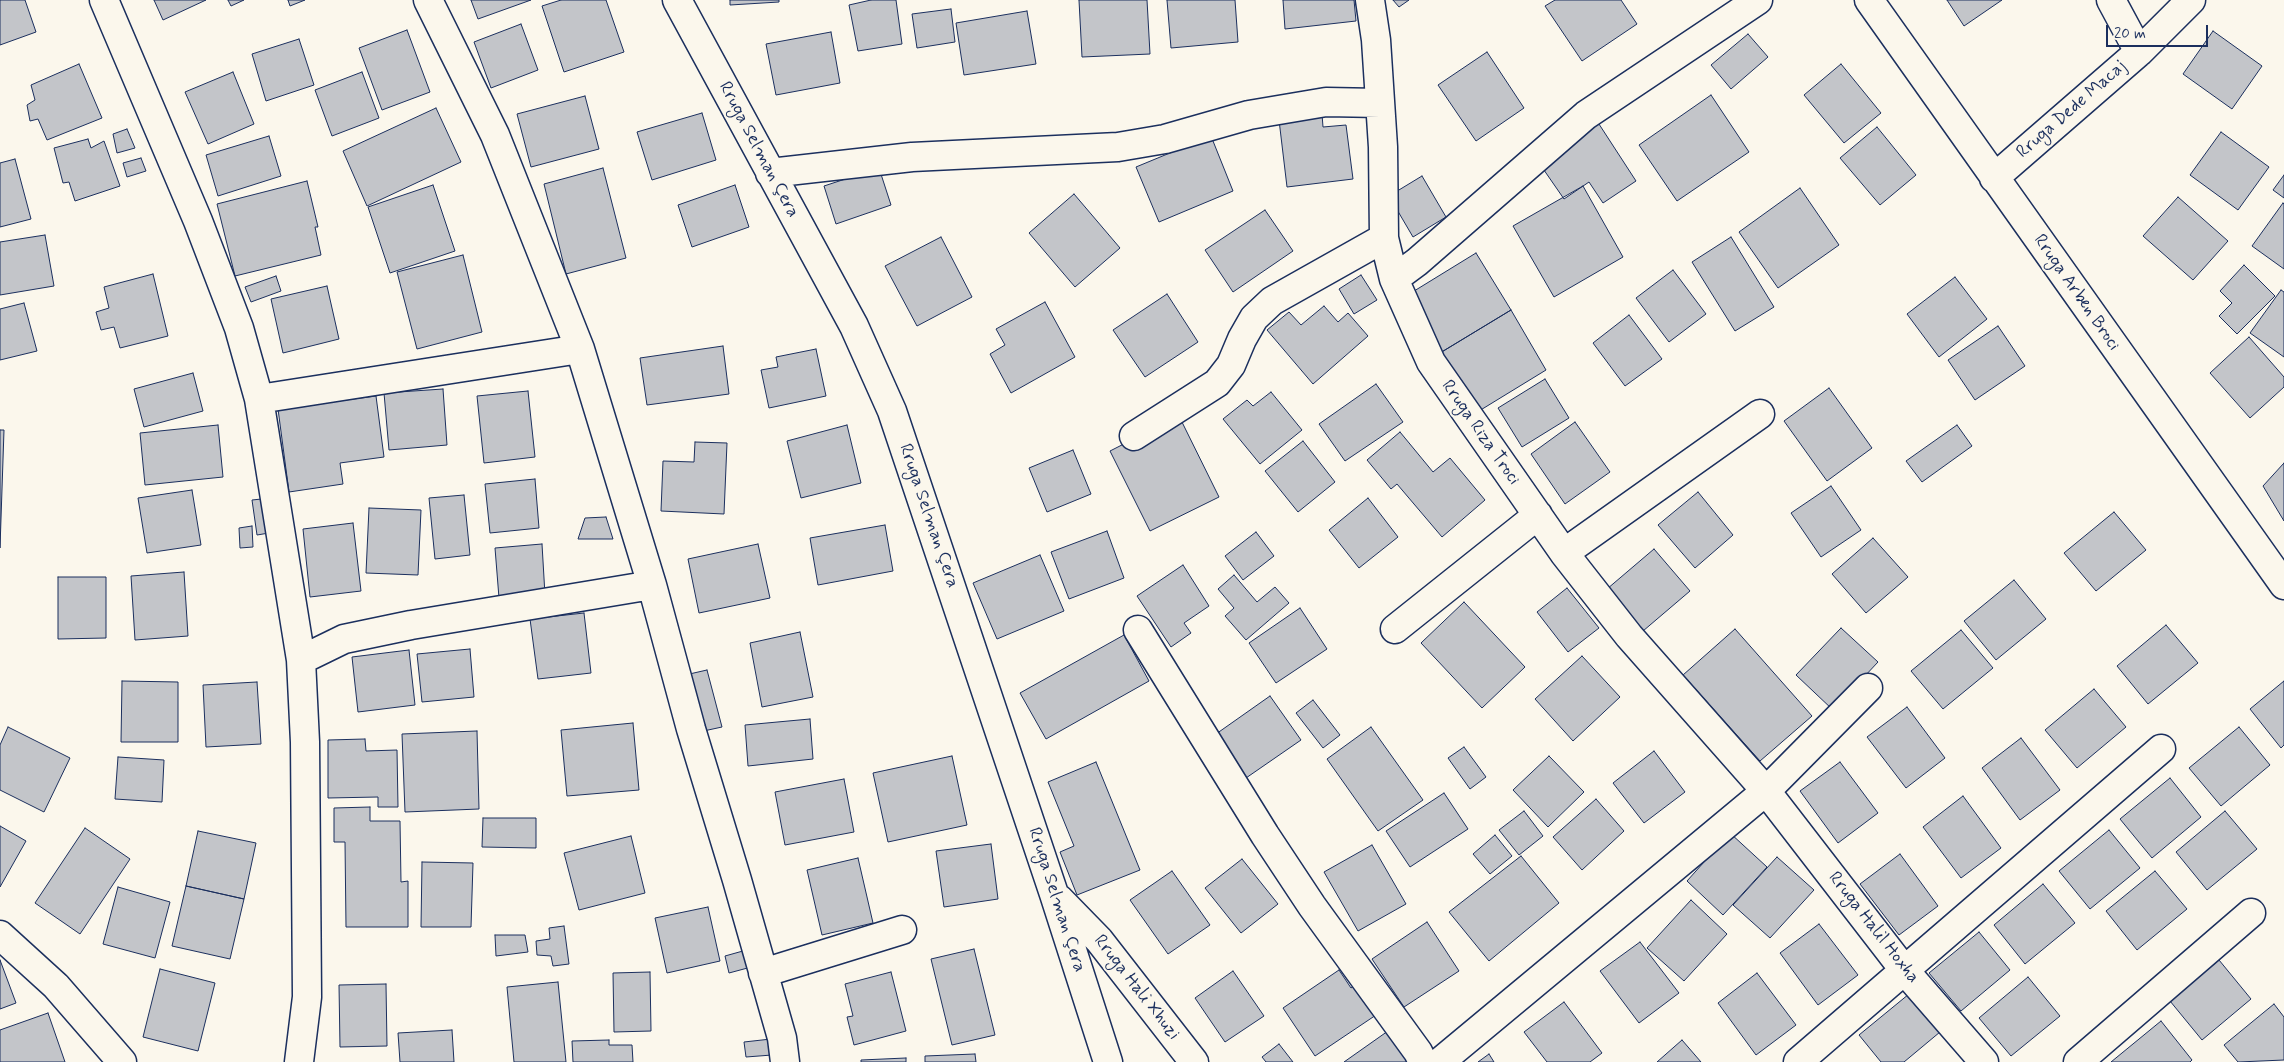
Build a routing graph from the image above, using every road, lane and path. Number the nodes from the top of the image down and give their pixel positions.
1 (104, 0) edge
2 (428, 0) edge
3 (677, 0) edge
4 (1370, 0) edge
5 (1758, 0) edge
6 (1868, 0) edge
7 (2111, 0) edge
8 (2191, 0) edge
9 (2139, 52) junction
10 (1380, 103) junction
11 (770, 173) junction
12 (1994, 178) junction
13 (1384, 238) junction
14 (1394, 279) junction
15 (580, 349) junction
16 (259, 399) junction
17 (1760, 414) dead end
18 (1134, 436) dead end
19 (1538, 515) junction
20 (1564, 553) junction
21 (652, 585) junction
22 (2284, 585) edge
23 (1395, 629) dead end
24 (1138, 630) dead end
25 (301, 660) junction
26 (1868, 688) dead end
27 (2161, 749) dead end
28 (1766, 791) junction
29 (1054, 894) junction
30 (2251, 913) dead end
31 (902, 930) dead end
32 (0, 935) edge
33 (1905, 971) junction
34 (763, 973) junction
35 (122, 1062) edge
36 (299, 1062) edge
37 (785, 1062) edge
38 (1108, 1062) edge
39 (1194, 1062) edge
40 (1422, 1062) edge
41 (1440, 1062) edge
42 (1798, 1062) edge
43 (1984, 1062) edge
44 (2078, 1062) edge

1 - 16 street
2 - 15 street
3 - 11 street, Rruga Selman Çera
4 - 10 street, Rruga Riza Troci
5 - 14 street
6 - 12 street, Rruga Arben Broci
7 - 9 street
8 - 9 street, Rruga Dede Macaj
9 - 12 street, Rruga Dede Macaj
10 - 11 street
10 - 13 street, Rruga Riza Troci
11 - 29 street, Rruga Selman Çera
12 - 22 street, Rruga Arben Broci
13 - 14 street, Rruga Riza Troci
13 - 18 street
14 - 19 street, Rruga Riza Troci
15 - 16 street
15 - 21 street
16 - 25 street
17 - 20 street
19 - 20 street, Rruga Riza Troci
19 - 23 street
20 - 28 street, Rruga Riza Troci
21 - 25 street
21 - 34 street
24 - 40 street
25 - 36 street
26 - 28 street
27 - 33 street
28 - 33 street, Rruga Halil Hoxha
28 - 41 street
29 - 38 street, Rruga Selman Çera
29 - 39 street, Rruga Hali Xhuzi
30 - 44 street
31 - 34 street
32 - 35 street
33 - 42 street
33 - 43 street, Rruga Halil Hoxha
34 - 37 street

